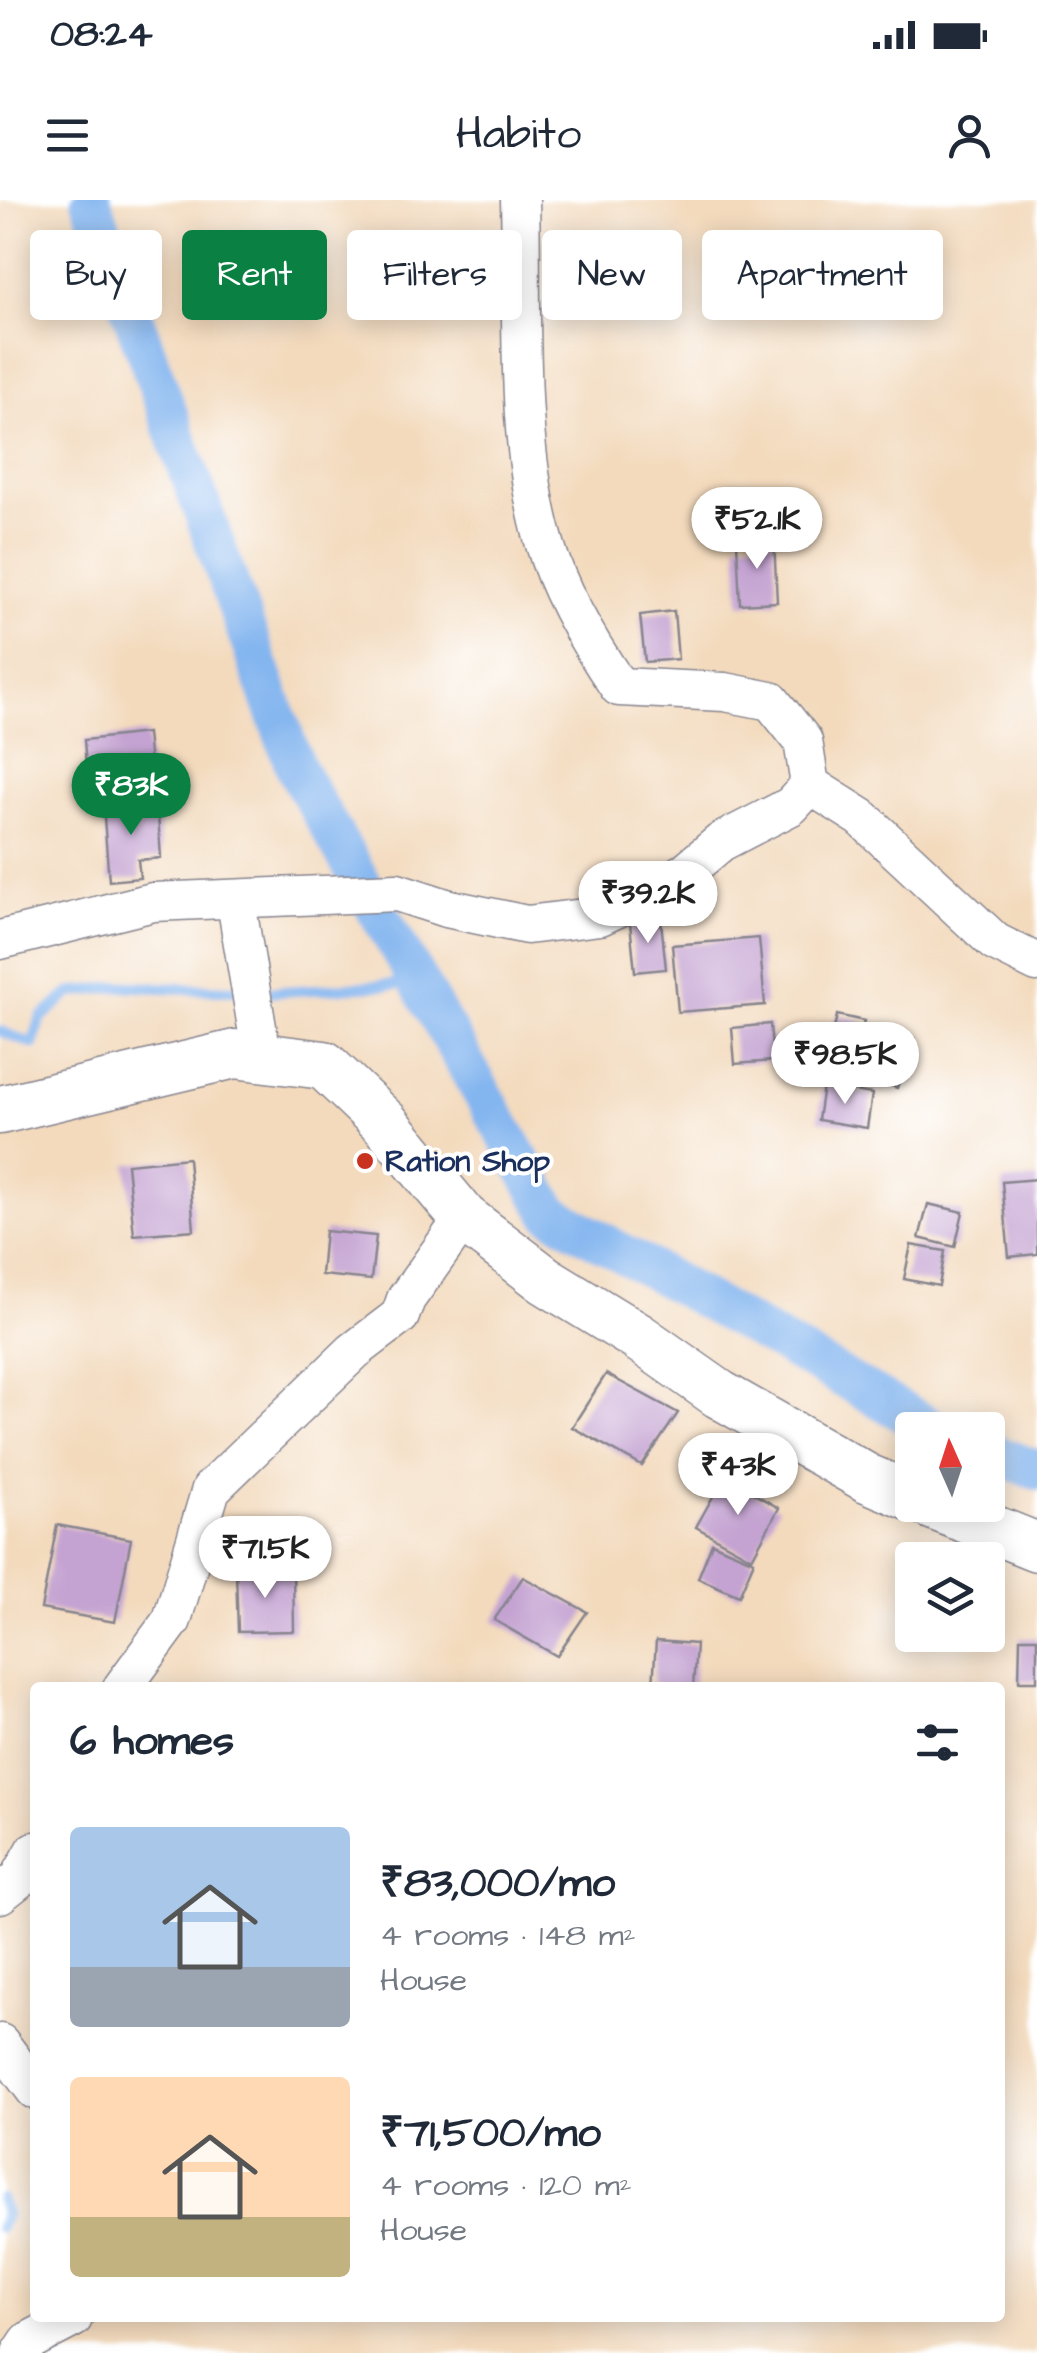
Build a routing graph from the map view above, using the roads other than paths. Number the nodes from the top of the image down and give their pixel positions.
1 (520, 200) edge
2 (810, 784) junction
3 (236, 902) junction
4 (0, 940) edge
5 (1037, 963) edge
6 (262, 1057) junction
7 (0, 1110) edge
8 (464, 1218) junction
9 (895, 1490) edge
10 (974, 1522) edge
11 (1037, 1547) edge
12 (126, 1682) edge
13 (30, 1860) edge
14 (0, 1894) edge
15 (0, 2043) edge
16 (30, 2083) edge
17 (66, 2322) edge
18 (21, 2353) edge

1 - 2 street
2 - 3 street
2 - 5 street
3 - 4 street
3 - 6 street
6 - 7 main road
6 - 8 main road
8 - 9 main road
8 - 12 street
10 - 11 main road
13 - 14 street
15 - 16 street
17 - 18 street

